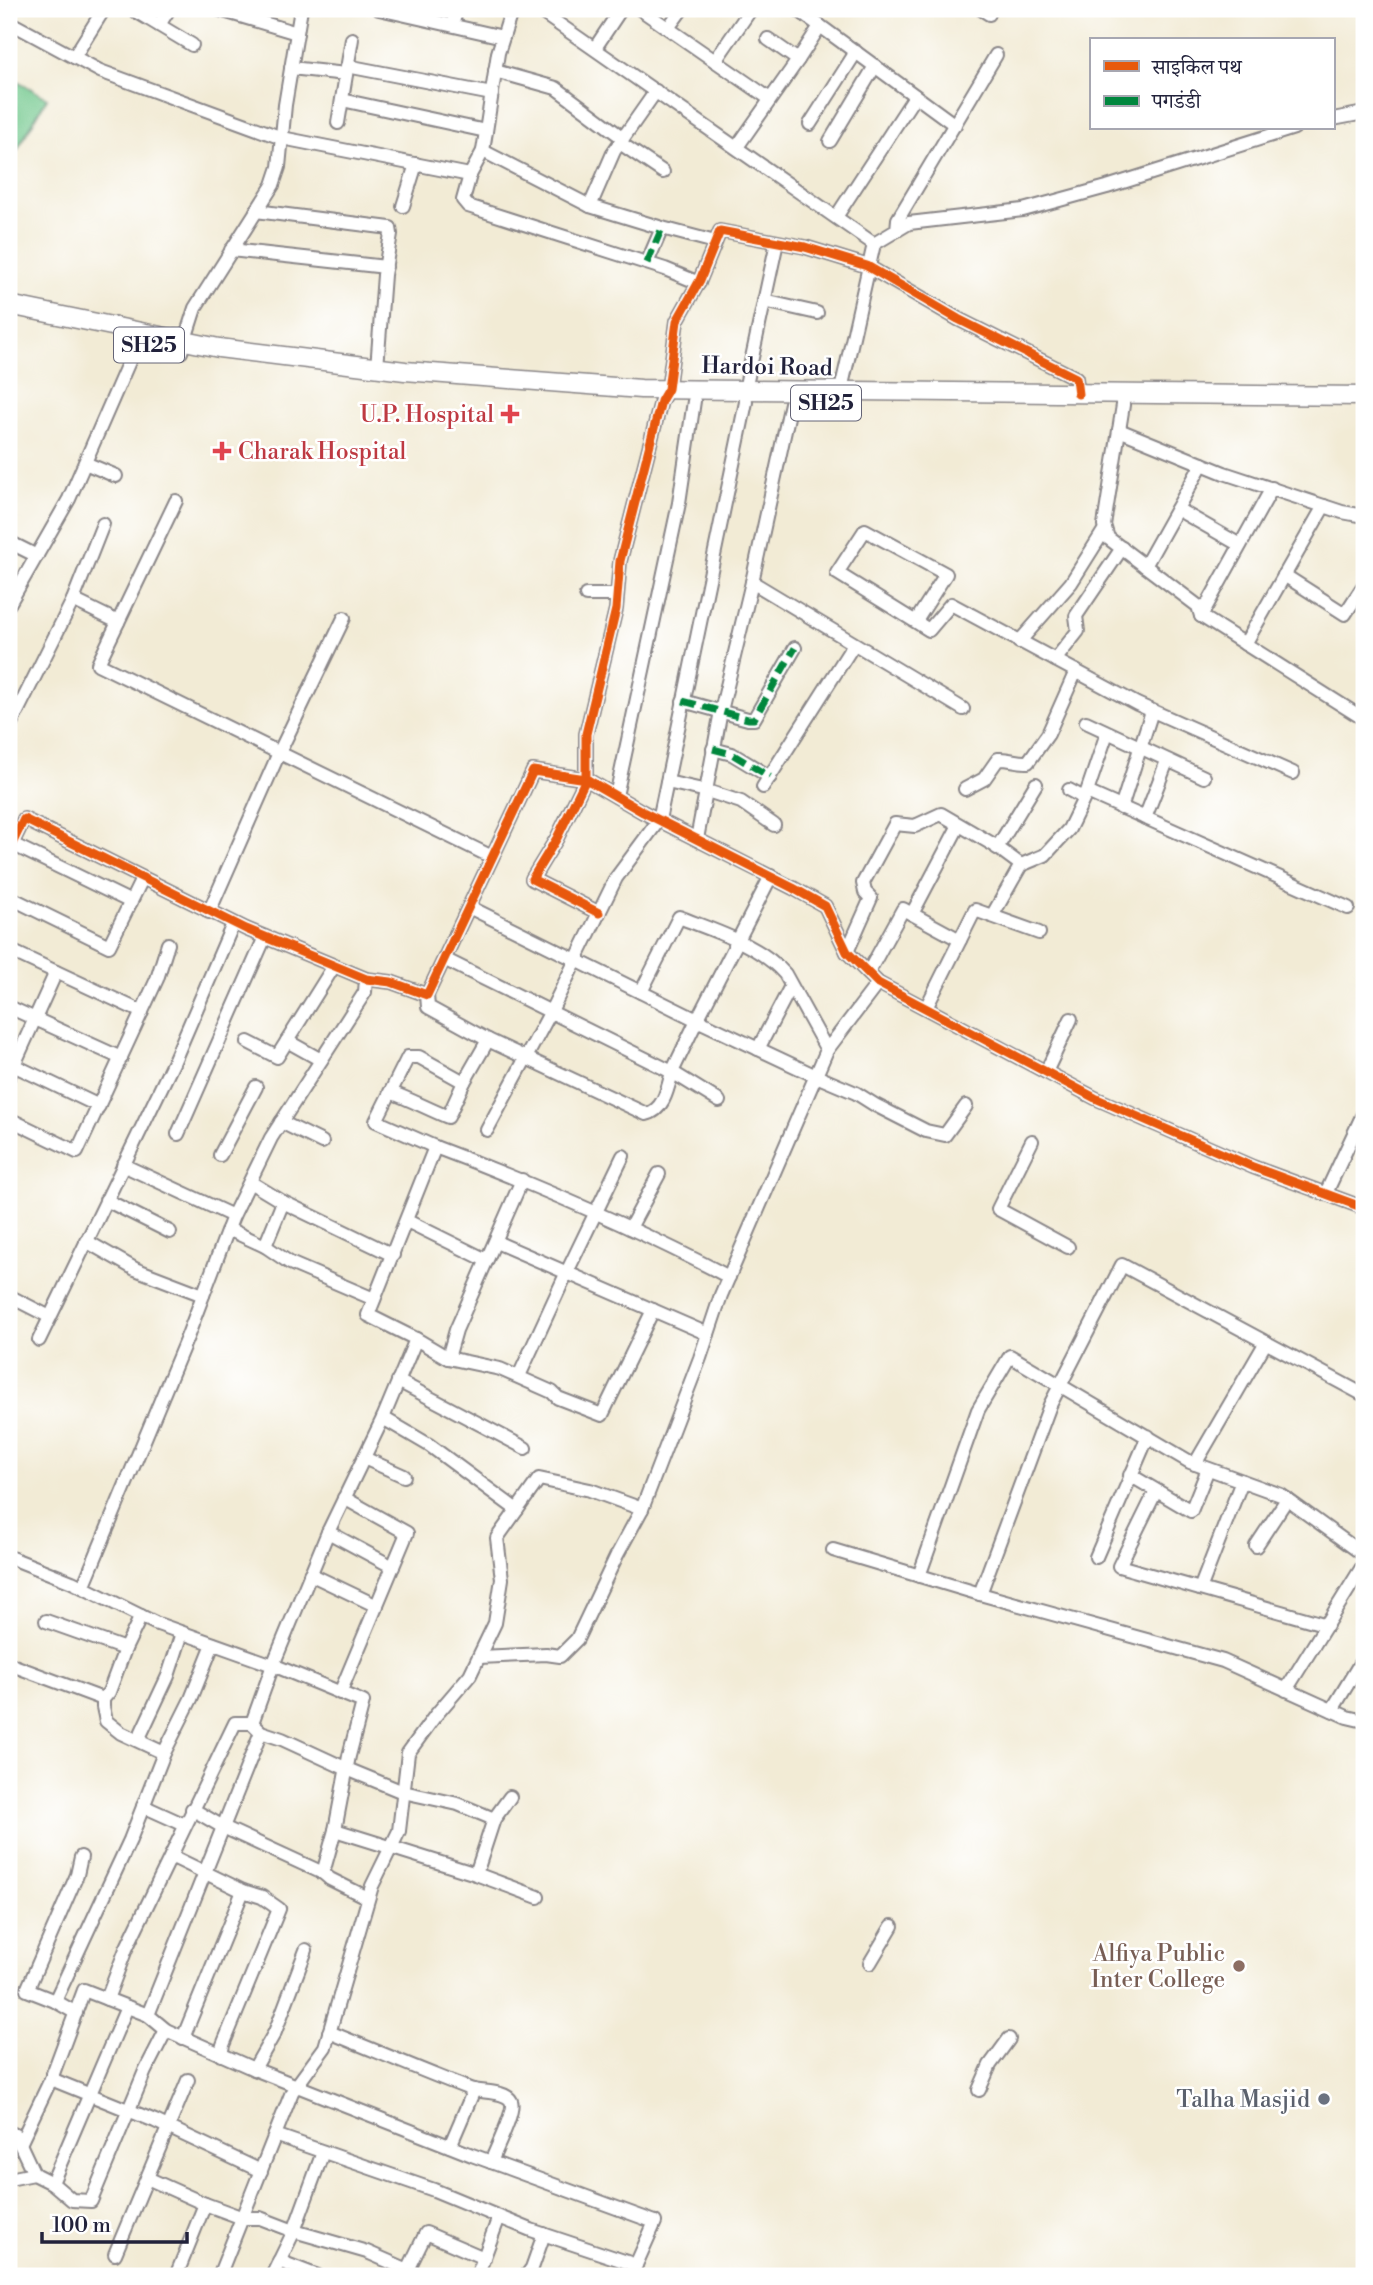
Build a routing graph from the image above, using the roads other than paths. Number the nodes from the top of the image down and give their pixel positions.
1 (104, 9) edge
2 (132, 9) edge
3 (169, 9) edge
4 (217, 9) edge
5 (301, 9) edge
6 (457, 9) edge
7 (512, 9) edge
8 (537, 9) edge
9 (621, 9) edge
10 (640, 9) edge
11 (682, 9) edge
12 (751, 9) edge
13 (386, 10) edge
14 (802, 10) edge
15 (552, 13) edge
16 (9, 22) edge
17 (159, 25) junction
18 (452, 25) junction
19 (820, 26) junction
20 (668, 29) junction
21 (297, 33) junction
22 (503, 37) junction
23 (352, 39) dead end
24 (768, 39) dead end
25 (192, 45) dead end
26 (594, 48) junction
27 (856, 52) junction
28 (996, 55) dead end
29 (74, 57) junction
30 (798, 60) junction
31 (715, 61) junction
32 (875, 66) junction
33 (291, 68) junction
34 (347, 70) junction
35 (495, 71) junction
36 (656, 91) junction
37 (492, 94) junction
38 (915, 96) junction
39 (770, 99) junction
40 (342, 100) junction
41 (1364, 113) edge
42 (1334, 119) edge
43 (338, 123) dead end
44 (810, 124) dead end
45 (955, 125) junction
46 (1288, 130) edge
47 (486, 131) junction
48 (282, 138) junction
49 (621, 141) junction
50 (830, 141) dead end
51 (737, 147) junction
52 (483, 151) junction
53 (416, 164) junction
54 (663, 172) dead end
55 (470, 175) junction
56 (403, 206) dead end
57 (590, 206) junction
58 (257, 211) junction
59 (836, 216) junction
60 (662, 229) junction
61 (897, 230) junction
62 (716, 242) junction
63 (777, 242) junction
64 (874, 244) junction
65 (232, 250) junction
66 (647, 264) junction
67 (867, 266) junction
68 (386, 267) junction
69 (699, 283) junction
70 (764, 301) junction
71 (9, 305) edge
72 (817, 313) dead end
73 (9, 316) edge
74 (137, 343) junction
75 (182, 346) junction
76 (377, 368) junction
77 (1078, 394) junction
78 (665, 395) junction
79 (746, 396) junction
80 (1364, 396) edge
81 (839, 397) junction
82 (1123, 400) junction
83 (694, 401) junction
84 (791, 403) junction
85 (1364, 407) edge
86 (1119, 430) junction
87 (85, 463) junction
88 (1202, 464) junction
89 (116, 476) dead end
90 (1272, 488) junction
91 (177, 501) dead end
92 (1324, 506) junction
93 (1177, 509) junction
94 (1364, 516) edge
95 (103, 524) dead end
96 (1105, 529) junction
97 (9, 542) edge
98 (1240, 545) junction
99 (1122, 548) junction
100 (37, 556) junction
101 (1145, 566) junction
102 (1284, 575) junction
103 (752, 582) junction
104 (1364, 585) edge
105 (586, 595) dead end
106 (617, 595) junction
107 (73, 600) junction
108 (9, 604) edge
109 (1200, 616) junction
110 (344, 618) dead end
111 (916, 621) junction
112 (118, 622) junction
113 (1019, 642) junction
114 (1245, 643) junction
115 (853, 644) junction
116 (795, 648) dead end
117 (1055, 660) junction
118 (1076, 671) junction
119 (683, 701) junction
120 (963, 709) dead end
121 (721, 711) junction
122 (1152, 711) junction
123 (1364, 719) edge
124 (1086, 722) dead end
125 (9, 728) edge
126 (1107, 733) junction
127 (713, 748) junction
128 (1140, 748) junction
129 (279, 753) junction
130 (1167, 761) junction
131 (1293, 773) dead end
132 (1204, 777) dead end
133 (586, 779) junction
134 (667, 782) junction
135 (1036, 783) dead end
136 (965, 789) dead end
137 (1069, 790) dead end
138 (707, 791) junction
139 (1086, 795) junction
140 (615, 796) junction
141 (1121, 808) junction
142 (1144, 818) junction
143 (659, 820) junction
144 (774, 825) dead end
145 (959, 825) junction
146 (697, 839) junction
147 (10, 847) edge
148 (997, 848) junction
149 (492, 857) junction
150 (1021, 865) junction
151 (771, 876) junction
152 (142, 880) junction
153 (9, 897) edge
154 (131, 902) junction
155 (469, 907) junction
156 (1348, 908) dead end
157 (209, 912) junction
158 (599, 913) junction
159 (912, 914) junction
160 (992, 916) junction
161 (233, 923) junction
162 (1039, 933) dead end
163 (265, 937) junction
164 (960, 940) junction
165 (738, 941) junction
166 (168, 944) dead end
167 (9, 950) edge
168 (847, 952) junction
169 (444, 959) junction
170 (576, 961) junction
171 (334, 966) junction
172 (56, 972) junction
173 (868, 973) junction
174 (366, 979) junction
175 (878, 983) junction
176 (791, 986) junction
177 (640, 992) junction
178 (427, 995) junction
179 (9, 1007) edge
180 (926, 1008) junction
181 (142, 1012) junction
182 (550, 1013) junction
183 (35, 1019) junction
184 (697, 1020) junction
185 (1071, 1020) dead end
186 (488, 1040) junction
187 (287, 1041) junction
188 (248, 1042) dead end
189 (758, 1049) junction
190 (827, 1050) junction
191 (526, 1057) junction
192 (121, 1058) junction
193 (321, 1060) junction
194 (10, 1068) edge
195 (672, 1072) junction
196 (1046, 1072) junction
197 (816, 1076) junction
198 (464, 1082) junction
199 (256, 1087) dead end
200 (390, 1092) junction
201 (719, 1101) dead end
202 (99, 1106) junction
203 (966, 1106) dead end
204 (1364, 1112) edge
205 (9, 1119) edge
206 (281, 1122) junction
207 (487, 1130) dead end
208 (177, 1134) dead end
209 (1032, 1141) dead end
210 (323, 1142) dead end
211 (435, 1147) junction
212 (220, 1155) dead end
213 (623, 1156) dead end
214 (123, 1164) junction
215 (659, 1174) dead end
216 (522, 1180) junction
217 (250, 1182) junction
218 (1325, 1193) junction
219 (106, 1200) junction
220 (283, 1202) junction
221 (1364, 1208) edge
222 (596, 1212) junction
223 (233, 1216) junction
224 (407, 1221) junction
225 (630, 1228) junction
226 (228, 1229) junction
227 (170, 1232) dead end
228 (86, 1241) junction
229 (496, 1242) junction
230 (265, 1246) junction
231 (1069, 1247) dead end
232 (393, 1255) junction
233 (486, 1259) junction
234 (567, 1272) junction
235 (729, 1277) junction
236 (203, 1295) junction
237 (9, 1297) edge
238 (374, 1299) junction
239 (653, 1310) junction
240 (50, 1317) junction
241 (708, 1334) junction
242 (416, 1339) junction
243 (39, 1340) dead end
244 (1266, 1342) junction
245 (448, 1358) junction
246 (519, 1376) junction
247 (398, 1381) junction
248 (1060, 1386) junction
249 (1364, 1395) edge
250 (383, 1418) junction
251 (1148, 1436) junction
252 (525, 1448) dead end
253 (364, 1458) junction
254 (1195, 1464) junction
255 (1209, 1469) junction
256 (1130, 1475) junction
257 (404, 1476) dead end
258 (1242, 1481) junction
259 (1156, 1491) junction
260 (344, 1498) junction
261 (1287, 1499) junction
262 (642, 1509) junction
263 (517, 1510) junction
264 (328, 1532) junction
265 (1256, 1546) dead end
266 (833, 1550) dead end
267 (1364, 1555) edge
268 (9, 1557) edge
269 (1096, 1558) dead end
270 (1364, 1564) edge
271 (393, 1567) junction
272 (310, 1574) junction
273 (919, 1576) junction
274 (83, 1587) junction
275 (1200, 1589) junction
276 (980, 1594) junction
277 (377, 1606) junction
278 (141, 1616) junction
279 (46, 1622) dead end
280 (1326, 1625) junction
281 (182, 1633) junction
282 (213, 1644) junction
283 (125, 1649) junction
284 (479, 1657) junction
285 (1364, 1657) edge
286 (9, 1664) edge
287 (273, 1665) junction
288 (1286, 1690) junction
289 (340, 1693) junction
290 (103, 1699) junction
291 (1332, 1710) junction
292 (1364, 1721) edge
293 (256, 1728) junction
294 (138, 1740) junction
295 (164, 1753) junction
296 (347, 1769) junction
297 (404, 1792) junction
298 (510, 1797) dead end
299 (143, 1806) junction
300 (192, 1809) junction
301 (494, 1819) junction
302 (185, 1825) junction
303 (223, 1827) junction
304 (335, 1830) junction
305 (390, 1848) junction
306 (171, 1856) junction
307 (81, 1857) dead end
308 (204, 1873) junction
309 (323, 1873) junction
310 (475, 1874) junction
311 (243, 1891) junction
312 (538, 1897) dead end
313 (368, 1898) junction
314 (892, 1927) dead end
315 (306, 1950) dead end
316 (870, 1963) dead end
317 (107, 1999) junction
318 (55, 2001) junction
319 (127, 2007) junction
320 (76, 2013) junction
321 (148, 2015) junction
322 (166, 2030) junction
323 (329, 2032) junction
324 (183, 2038) junction
325 (1009, 2039) dead end
326 (221, 2055) junction
327 (254, 2069) junction
328 (51, 2079) junction
329 (188, 2080) dead end
330 (297, 2085) junction
331 (474, 2090) junction
332 (979, 2090) dead end
333 (90, 2095) junction
334 (128, 2110) junction
335 (169, 2127) junction
336 (9, 2132) edge
337 (275, 2135) junction
338 (20, 2144) junction
339 (450, 2146) junction
340 (323, 2151) junction
341 (491, 2162) junction
342 (261, 2171) junction
343 (34, 2174) junction
344 (147, 2178) junction
345 (9, 2179) edge
346 (52, 2183) junction
347 (205, 2204) junction
348 (499, 2217) junction
349 (243, 2218) junction
350 (293, 2231) junction
351 (544, 2234) junction
352 (115, 2254) dead end
353 (484, 2258) junction
354 (279, 2261) junction
355 (634, 2271) edge
356 (407, 2273) edge
357 (176, 2276) edge
358 (219, 2276) edge
359 (272, 2276) edge
360 (318, 2276) edge
361 (422, 2276) edge
362 (477, 2276) edge
363 (526, 2276) edge

1 - 29 street
2 - 17 street
3 - 17 street
4 - 21 street
5 - 21 street
6 - 18 street
7 - 22 street
8 - 15 street
9 - 26 street
10 - 20 street
11 - 20 street
12 - 31 street
13 - 18 street
14 - 19 street
15 - 26 street
16 - 29 street
17 - 25 street
18 - 22 street
19 - 27 street
19 - 30 street
20 - 31 street
21 - 33 street
22 - 35 street
23 - 34 street
24 - 30 street
26 - 36 street
27 - 32 street
27 - 44 street
28 - 45 street
29 - 48 street
30 - 39 street
31 - 39 street
32 - 38 street
32 - 50 street
33 - 34 street
33 - 48 street
34 - 37 street
34 - 40 street
35 - 37 street
35 - 49 street
36 - 49 street
36 - 51 street
37 - 47 street
38 - 45 street
38 - 59 street
39 - 51 street
40 - 43 street
40 - 47 street
41 - 42 street
45 - 61 street
46 - 61 street
47 - 52 street
48 - 53 street
48 - 58 street
49 - 54 street
49 - 57 street
51 - 59 street
52 - 55 street
52 - 57 street
53 - 55 street
53 - 56 street
55 - 66 street
57 - 60 street
58 - 65 street
58 - 68 street
59 - 64 street
60 - 62 street
60 - 66 street
61 - 64 street
62 - 63 street
62 - 69 street
63 - 67 street
63 - 70 street
64 - 67 street
65 - 68 street
65 - 75 street
66 - 69 street
67 - 77 street
67 - 81 street
68 - 76 street
69 - 78 street
70 - 72 street
70 - 79 street
71 - 75 main road, Hardoi Road / SH25
73 - 74 main road, Hardoi Road / SH25
74 - 75 main road, Hardoi Road / SH25
74 - 87 street
75 - 76 main road, Hardoi Road / SH25
75 - 78 main road, Hardoi Road / SH25
76 - 78 main road, Hardoi Road / SH25
77 - 81 main road, Hardoi Road / SH25
77 - 82 main road, Hardoi Road / SH25
78 - 79 main road, Hardoi Road / SH25
78 - 83 main road, Hardoi Road / SH25
78 - 106 street
79 - 81 main road, Hardoi Road / SH25
79 - 83 main road, Hardoi Road / SH25
79 - 84 main road, Hardoi Road / SH25
79 - 119 street
80 - 82 main road, Hardoi Road / SH25
81 - 82 main road, Hardoi Road / SH25
81 - 84 main road, Hardoi Road / SH25
82 - 85 main road, Hardoi Road / SH25
82 - 86 street
83 - 140 street
84 - 103 street
86 - 88 street
86 - 96 street
87 - 89 street
87 - 100 street
88 - 90 street
88 - 93 street
90 - 92 street
90 - 98 street
91 - 112 street
92 - 94 street
92 - 102 street
93 - 98 street
93 - 101 street
95 - 107 street
96 - 99 street
96 - 113 street
97 - 100 street
98 - 109 street
99 - 101 street
99 - 117 street
100 - 108 street
101 - 109 street
102 - 104 street
102 - 114 street
103 - 115 street
103 - 121 street
105 - 106 street
106 - 133 street
107 - 112 street
107 - 125 street
109 - 114 street
110 - 129 street
111 - 111 street
111 - 113 street
112 - 129 street
113 - 117 street
114 - 123 street
115 - 120 street
115 - 127 street
116 - 121 street
117 - 118 street
118 - 122 street
118 - 136 street
119 - 121 street
119 - 134 street
121 - 127 street
122 - 128 street
122 - 131 street
124 - 126 street
126 - 128 street
126 - 139 street
127 - 138 street
128 - 130 street
128 - 141 street
129 - 149 street
129 - 157 street
130 - 132 street
130 - 142 street
133 - 140 street
133 - 149 street
133 - 158 street
134 - 138 street
134 - 143 street
135 - 148 street
137 - 139 street
138 - 144 street
138 - 146 street
139 - 141 street
139 - 150 street
140 - 143 street
141 - 142 street
142 - 156 street
143 - 146 street
143 - 158 street
145 - 148 street
145 - 159 street
145 - 168 street
146 - 151 street
147 - 152 street
147 - 154 street
148 - 150 street
149 - 155 street
150 - 160 street
151 - 165 street
151 - 168 street
152 - 154 street
152 - 157 street
153 - 154 street
155 - 169 street
155 - 170 street
157 - 161 street
158 - 170 street
159 - 164 street
159 - 173 street
160 - 162 street
160 - 164 street
161 - 163 street
161 - 214 street
163 - 171 street
163 - 208 street
164 - 180 street
165 - 176 street
165 - 177 street
165 - 184 street
166 - 181 street
167 - 172 street
168 - 173 street
169 - 178 street
169 - 182 street
170 - 177 street
170 - 182 street
171 - 174 street
171 - 187 street
172 - 181 street
172 - 183 street
173 - 175 street
174 - 178 street
174 - 193 street
175 - 180 street
175 - 190 street
176 - 189 street
176 - 190 street
177 - 184 street
178 - 186 street
179 - 183 street
180 - 196 street
181 - 192 street
182 - 191 street
182 - 195 street
183 - 192 street
183 - 194 street
184 - 189 street
184 - 195 street
185 - 196 street
186 - 191 street
186 - 198 street
187 - 188 street
187 - 193 street
189 - 197 street
190 - 197 street
191 - 195 street
191 - 207 street
192 - 202 street
193 - 206 street
194 - 202 street
195 - 201 street
196 - 218 street
197 - 203 street
197 - 235 street
198 - 200 street
198 - 200 street
199 - 212 street
200 - 211 street
202 - 205 street
204 - 218 street
206 - 210 street
206 - 217 street
209 - 231 street
211 - 216 street
211 - 224 street
213 - 222 street
214 - 219 street
214 - 223 street
215 - 225 street
216 - 222 street
216 - 229 street
217 - 220 street
217 - 223 street
218 - 221 street
219 - 227 street
219 - 228 street
220 - 230 street
220 - 232 street
222 - 225 street
222 - 234 street
223 - 226 street
224 - 232 street
224 - 233 street
225 - 235 street
226 - 230 street
226 - 236 street
228 - 236 street
228 - 240 street
229 - 233 street
229 - 234 street
230 - 238 street
232 - 238 street
233 - 245 street
234 - 239 street
234 - 246 street
235 - 241 street
236 - 274 street
237 - 240 street
238 - 242 street
239 - 241 street
239 - 246 street
240 - 243 street
241 - 262 street
242 - 245 street
242 - 247 street
244 - 248 street
244 - 249 street
244 - 254 street
245 - 246 street
247 - 250 street
247 - 252 street
248 - 251 street
248 - 273 street
248 - 276 street
250 - 253 street
250 - 263 street
251 - 254 street
251 - 256 street
253 - 257 street
253 - 260 street
254 - 255 street
255 - 258 street
255 - 259 street
256 - 259 street
256 - 269 street
258 - 261 street
258 - 275 street
259 - 275 street
260 - 264 street
260 - 271 street
261 - 265 street
261 - 267 street
262 - 263 street
262 - 284 street
263 - 284 street
264 - 271 street
264 - 272 street
266 - 273 street
268 - 274 street
270 - 280 street
271 - 277 street
272 - 277 street
272 - 287 street
273 - 276 street
274 - 278 street
275 - 280 street
276 - 288 street
277 - 289 street
278 - 281 street
278 - 283 street
279 - 283 street
280 - 288 street
281 - 282 street
281 - 294 street
282 - 287 street
282 - 295 street
283 - 290 street
284 - 297 street
285 - 291 street
286 - 290 street
287 - 289 street
287 - 293 street
288 - 291 street
289 - 296 street
290 - 294 street
291 - 292 street
293 - 296 street
293 - 300 street
293 - 303 street
294 - 295 street
295 - 299 street
296 - 297 street
296 - 304 street
297 - 301 street
297 - 305 street
298 - 301 street
299 - 302 street
299 - 318 street
300 - 302 street
300 - 303 street
301 - 310 street
302 - 306 street
303 - 308 street
303 - 309 street
304 - 305 street
304 - 309 street
305 - 310 street
305 - 313 street
306 - 308 street
306 - 317 street
307 - 318 street
308 - 311 street
308 - 321 street
309 - 313 street
310 - 312 street
311 - 324 street
311 - 326 street
313 - 323 street
314 - 316 street
315 - 327 street
317 - 319 street
317 - 320 street
318 - 320 street
319 - 321 street
319 - 333 street
320 - 328 street
321 - 322 street
322 - 324 street
322 - 334 street
323 - 330 street
323 - 331 street
324 - 326 street
325 - 332 street
326 - 327 street
327 - 330 street
328 - 333 street
328 - 338 street
329 - 335 street
330 - 337 street
330 - 339 street
331 - 339 street
331 - 341 street
333 - 334 street
333 - 346 street
334 - 335 street
334 - 346 street
335 - 342 street
335 - 344 street
336 - 338 street
337 - 340 street
337 - 342 street
338 - 343 street
339 - 341 street
340 - 348 street
340 - 350 street
341 - 355 street
342 - 349 street
343 - 345 street
343 - 346 street
344 - 347 street
344 - 352 street
347 - 349 street
347 - 357 street
348 - 351 street
348 - 353 street
349 - 350 street
349 - 358 street
350 - 354 street
350 - 356 street
351 - 355 street
351 - 363 street
353 - 356 street
353 - 362 street
354 - 359 street
354 - 360 street
356 - 361 street

